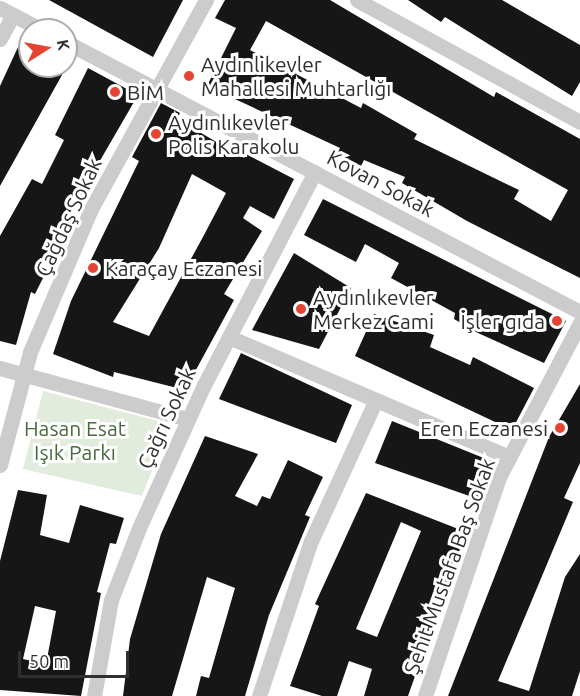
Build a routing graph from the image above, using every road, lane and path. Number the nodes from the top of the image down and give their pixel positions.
1 (206, 0) edge
2 (357, 0) edge
3 (7, 12) edge
4 (0, 39) edge
5 (78, 48) edge
6 (157, 89) junction
7 (580, 122) edge
8 (315, 172) junction
9 (580, 312) edge
10 (580, 323) edge
11 (229, 338) junction
12 (0, 368) edge
13 (24, 375) junction
14 (376, 400) junction
15 (188, 419) junction
16 (509, 457) junction
17 (0, 465) edge
18 (94, 696) edge
19 (259, 696) edge
20 (425, 696) edge

1 - 6 street, Çağdaş Sokak
2 - 7 street
3 - 4 street
5 - 6 street, Kovan Sokak
6 - 8 street, Kovan Sokak
6 - 13 street, Çağdaş Sokak
8 - 9 street, Kovan Sokak
8 - 11 street, Çağrı Sokak
10 - 16 street, Şehit Mustafa Baş Sokak
11 - 14 street
11 - 15 street, Çağrı Sokak
12 - 13 street
13 - 15 street
13 - 17 street, Çağdaş Sokak
14 - 16 street
14 - 19 street
15 - 18 street, Çağrı Sokak
16 - 20 street, Şehit Mustafa Baş Sokak

